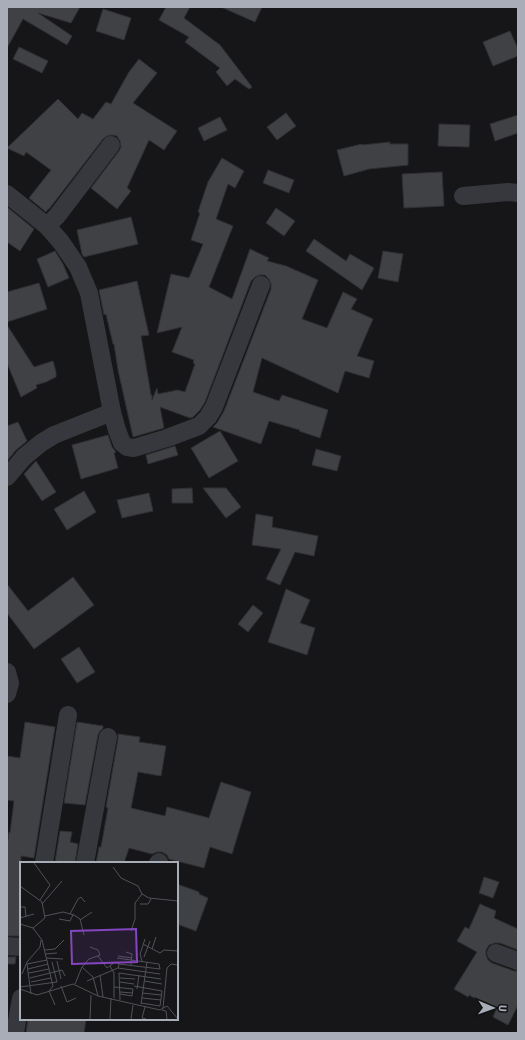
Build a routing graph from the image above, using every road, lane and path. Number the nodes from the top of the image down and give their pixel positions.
1 (112, 145) dead end
2 (518, 193) edge
3 (7, 194) edge
4 (463, 196) dead end
5 (47, 226) junction
6 (261, 285) dead end
7 (112, 412) junction
8 (7, 477) edge
9 (7, 672) edge
10 (7, 694) edge
11 (68, 715) dead end
12 (108, 737) dead end
13 (44, 862) edge
14 (84, 862) edge
15 (7, 946) edge
16 (20, 947) edge
17 (496, 953) dead end
18 (518, 961) edge
19 (20, 1004) edge
20 (15, 1033) edge

1 - 5 street
2 - 4 street
3 - 5 street
5 - 7 street
6 - 7 street
7 - 8 street
9 - 10 street
11 - 13 street
12 - 14 street
15 - 16 street
17 - 18 street
19 - 20 street

